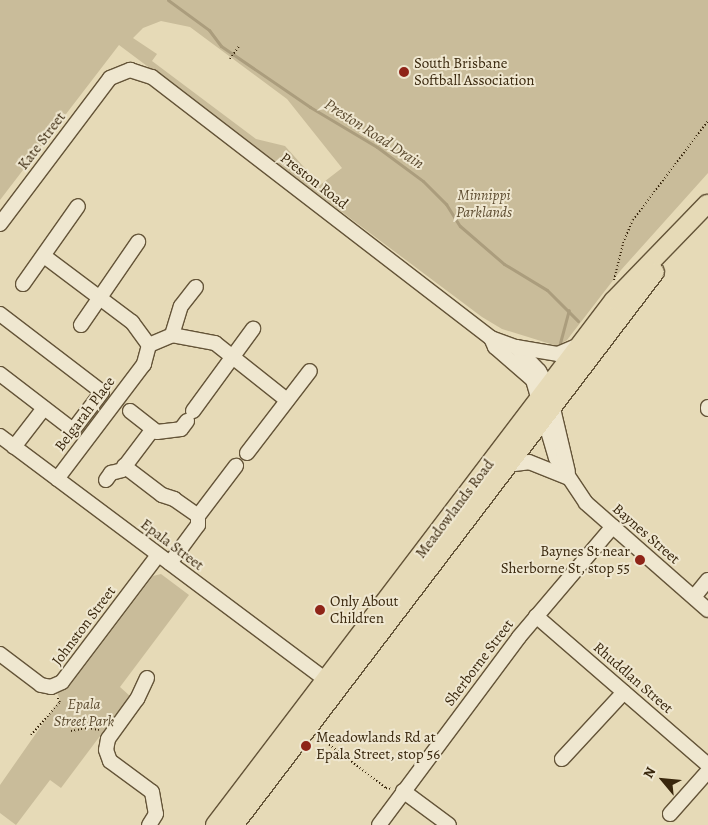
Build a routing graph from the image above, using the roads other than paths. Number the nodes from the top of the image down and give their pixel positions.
1 (110, 78) joint
2 (708, 203) edge
3 (78, 206) dead end
4 (2, 218) edge
5 (138, 242) dead end
6 (44, 256) junction
7 (23, 284) dead end
8 (196, 286) dead end
9 (98, 297) junction
10 (0, 314) edge
11 (81, 325) dead end
12 (253, 329) dead end
13 (172, 335) junction
14 (491, 338) junction
15 (149, 345) junction
16 (580, 345) junction
17 (516, 347) junction
18 (232, 356) junction
19 (310, 371) dead end
20 (0, 374) edge
21 (287, 400) junction
22 (546, 401) junction
23 (44, 408) junction
24 (130, 411) dead end
25 (153, 429) junction
26 (0, 436) edge
27 (14, 447) junction
28 (247, 453) dead end
29 (506, 465) junction
30 (124, 466) junction
31 (236, 466) dead end
32 (569, 478) junction
33 (57, 479) junction
34 (106, 480) dead end
35 (198, 516) junction
36 (613, 526) junction
37 (158, 555) junction
38 (170, 563) junction
39 (708, 580) edge
40 (694, 597) junction
41 (708, 610) edge
42 (536, 616) junction
43 (0, 654) edge
44 (147, 678) dead end
45 (326, 680) junction
46 (624, 692) junction
47 (562, 759) dead end
48 (708, 765) edge
49 (708, 771) edge
50 (402, 792) junction
51 (670, 814) dead end
52 (149, 825) edge
53 (215, 825) edge
54 (234, 825) edge
55 (379, 825) edge
56 (449, 825) edge

1 - 4 street, Kate Street
1 - 14 street, Preston Road
2 - 16 main road, Meadowlands Road
2 - 22 main road, Meadowlands Road
3 - 6 street
5 - 9 street
6 - 7 street
6 - 9 street
8 - 13 street
9 - 11 street
9 - 15 street
10 - 23 street
12 - 18 street
13 - 15 street
13 - 18 street
14 - 17 street, Preston Road
14 - 22 street, Preston Road
15 - 33 street, Belgarah Place
16 - 17 street
16 - 22 main road, Meadowlands Road
17 - 22 street, Preston Road
18 - 21 street
18 - 25 street
19 - 21 street
20 - 23 street
21 - 28 street
22 - 29 main road, Meadowlands Road
22 - 32 street, Baynes Street
22 - 45 main road, Meadowlands Road
23 - 27 street
24 - 25 street
25 - 30 street
26 - 27 street, Epala Street
27 - 33 street, Epala Street
29 - 32 street
29 - 54 main road, Meadowlands Road
30 - 34 street
30 - 35 street
31 - 35 street
32 - 36 street, Baynes Street
33 - 37 street, Epala Street
35 - 38 street
36 - 40 street, Baynes Street
36 - 42 street, Sherborne Street
37 - 38 street, Epala Street
37 - 43 street, Johnston Street
38 - 45 street, Epala Street
39 - 40 street
40 - 41 street, Baynes Street
42 - 46 street, Rhuddlan Street
42 - 50 street, Sherborne Street
44 - 52 street
45 - 53 main road, Meadowlands Road
46 - 47 street
46 - 48 street, Rhuddlan Street
49 - 51 street
50 - 55 street, Sherborne Street
50 - 56 street

